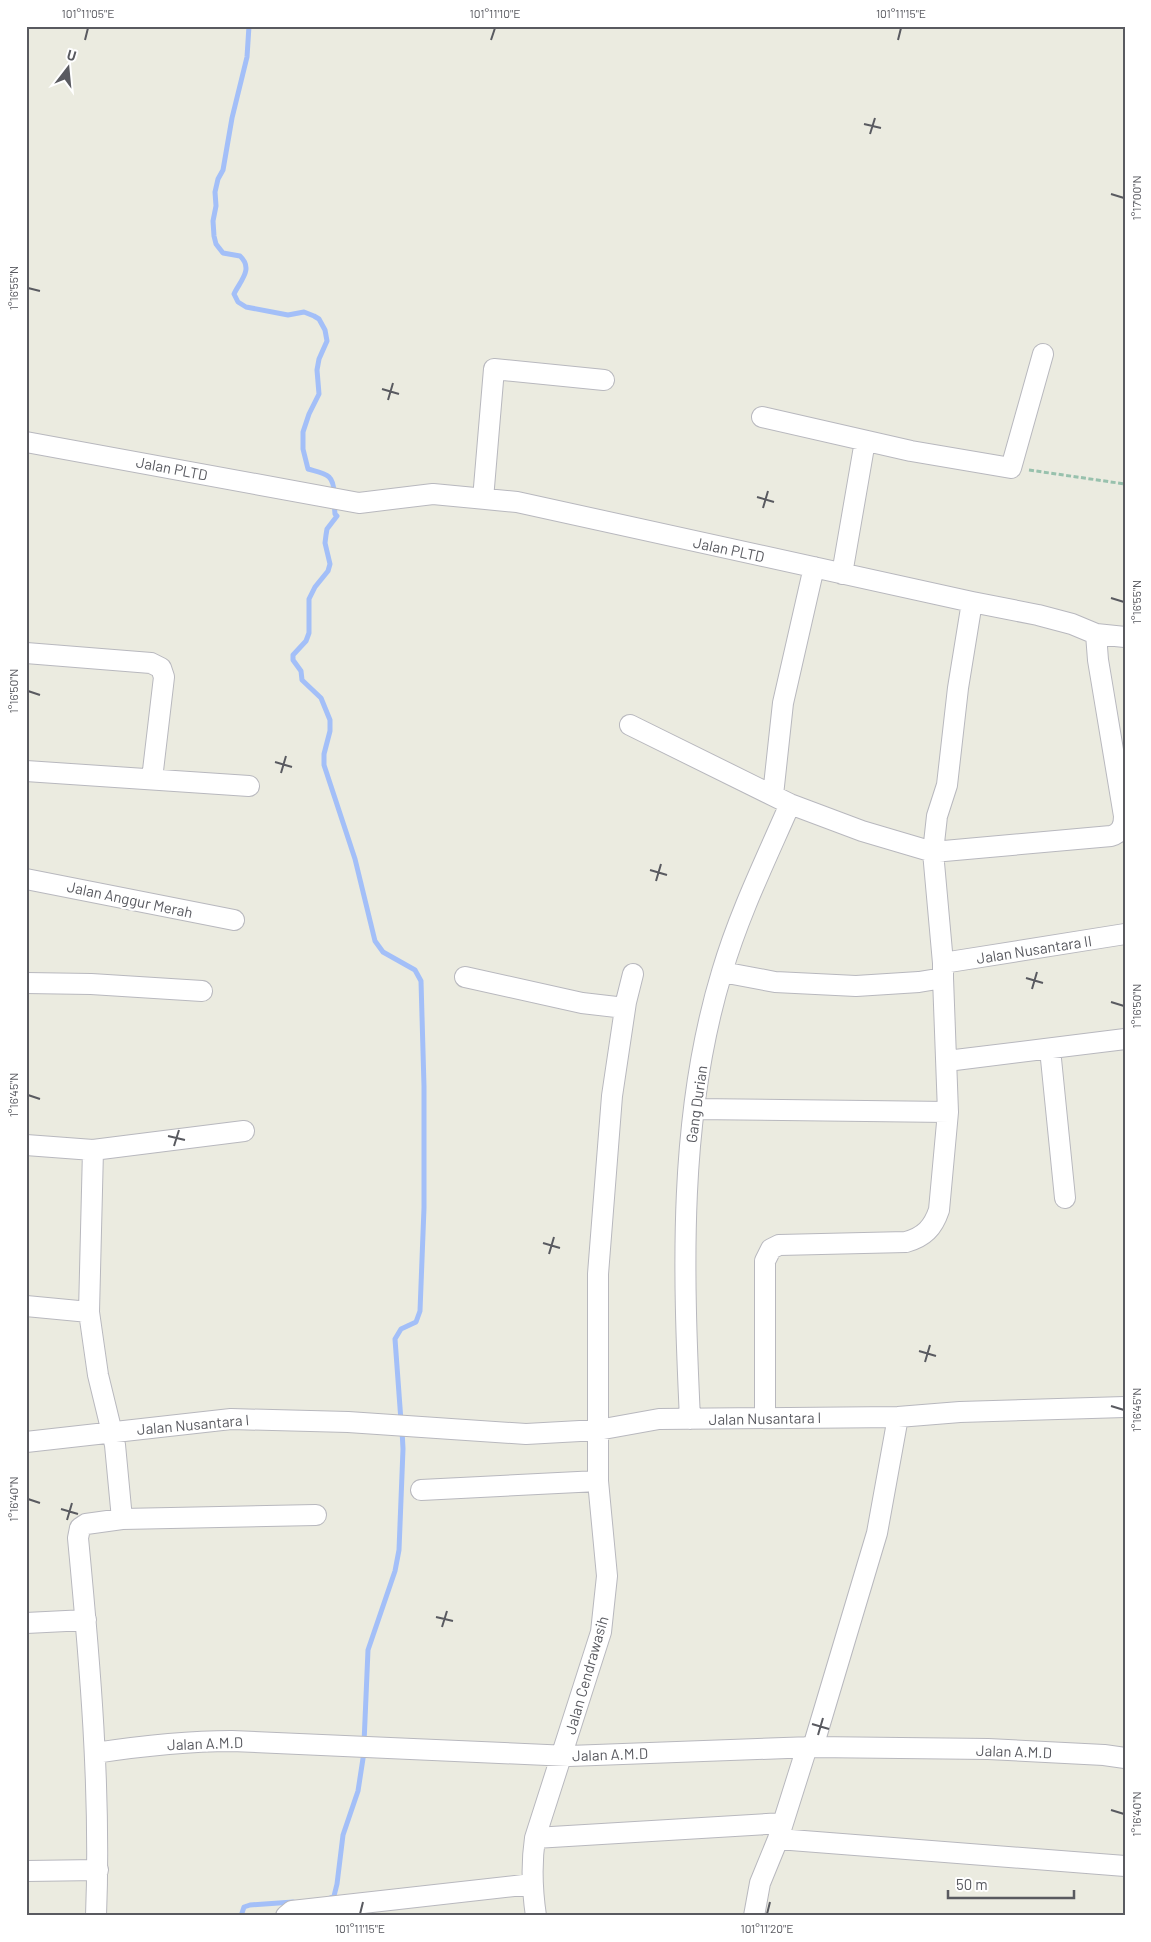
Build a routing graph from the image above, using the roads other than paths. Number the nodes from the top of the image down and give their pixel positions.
1 (1043, 354) dead end
2 (604, 380) dead end
3 (762, 417) dead end
4 (865, 441) junction
5 (26, 442) edge
6 (483, 499) junction
7 (814, 567) junction
8 (842, 574) junction
9 (972, 602) junction
10 (1096, 634) junction
11 (1125, 637) edge
12 (26, 653) edge
13 (630, 725) dead end
14 (26, 771) edge
15 (152, 779) junction
16 (249, 786) dead end
17 (782, 799) junction
18 (934, 852) junction
19 (26, 879) edge
20 (234, 920) dead end
21 (1125, 934) edge
22 (943, 971) junction
23 (722, 972) junction
24 (632, 974) dead end
25 (465, 977) dead end
26 (26, 983) edge
27 (202, 990) dead end
28 (625, 1008) junction
29 (1125, 1039) edge
30 (1050, 1050) junction
31 (947, 1061) junction
32 (694, 1109) junction
33 (948, 1112) junction
34 (244, 1131) dead end
35 (26, 1146) edge
36 (94, 1150) junction
37 (1064, 1198) dead end
38 (26, 1306) edge
39 (89, 1312) junction
40 (1125, 1407) edge
41 (898, 1417) junction
42 (765, 1418) junction
43 (690, 1419) junction
44 (598, 1430) junction
45 (112, 1431) junction
46 (26, 1442) edge
47 (598, 1481) junction
48 (421, 1490) dead end
49 (316, 1515) dead end
50 (122, 1519) junction
51 (86, 1620) junction
52 (26, 1623) edge
53 (810, 1747) junction
54 (95, 1753) junction
55 (562, 1755) junction
56 (1125, 1758) edge
57 (781, 1831) junction
58 (535, 1838) junction
59 (1125, 1866) edge
60 (98, 1870) junction
61 (26, 1871) edge
62 (532, 1884) junction
63 (96, 1916) edge
64 (286, 1916) edge
65 (536, 1916) edge
66 (754, 1916) edge

1 - 4 street
2 - 6 street
3 - 4 street
4 - 8 street
5 - 6 street, Jalan PLTD
6 - 7 street, Jalan PLTD
7 - 8 street, Jalan PLTD
7 - 17 street, Gang Durian
8 - 9 street, Jalan PLTD
9 - 10 street, Jalan PLTD
9 - 18 street
10 - 11 street, Jalan PLTD
10 - 18 street
12 - 15 street
13 - 17 street
14 - 15 street
15 - 16 street
17 - 18 street
17 - 23 street, Gang Durian
18 - 22 street
19 - 20 street, Jalan Anggur Merah
21 - 22 street, Jalan Nusantara II
22 - 23 street, Jalan Nusantara II
22 - 31 street
23 - 32 street, Gang Durian
24 - 28 street, Jalan Cendrawasih
25 - 28 street
26 - 27 street
28 - 44 street, Jalan Cendrawasih
29 - 30 street
30 - 31 street
30 - 37 street
31 - 33 street
32 - 33 street
32 - 43 street, Gang Durian
33 - 42 street
34 - 36 street
35 - 36 street
36 - 39 street
38 - 39 street
39 - 45 street
40 - 41 street, Jalan Nusantara I
41 - 42 street, Jalan Nusantara I
41 - 53 street
42 - 43 street, Jalan Nusantara I
43 - 44 street, Jalan Nusantara I
44 - 45 street, Jalan Nusantara I
44 - 47 street, Jalan Cendrawasih
45 - 46 street, Jalan Nusantara I
45 - 50 street
47 - 48 street
47 - 55 street, Jalan Cendrawasih
49 - 50 street
50 - 51 street
51 - 52 street
51 - 54 street
53 - 55 street, Jalan A.M.D
53 - 56 street, Jalan A.M.D
53 - 57 street
54 - 55 street, Jalan A.M.D
54 - 60 street
55 - 58 street, Jalan Cendrawasih
57 - 58 street
57 - 59 street
57 - 66 street
58 - 62 street, Jalan Cendrawasih
60 - 61 street
60 - 63 street
62 - 64 street
62 - 65 street, Jalan Cendrawasih

